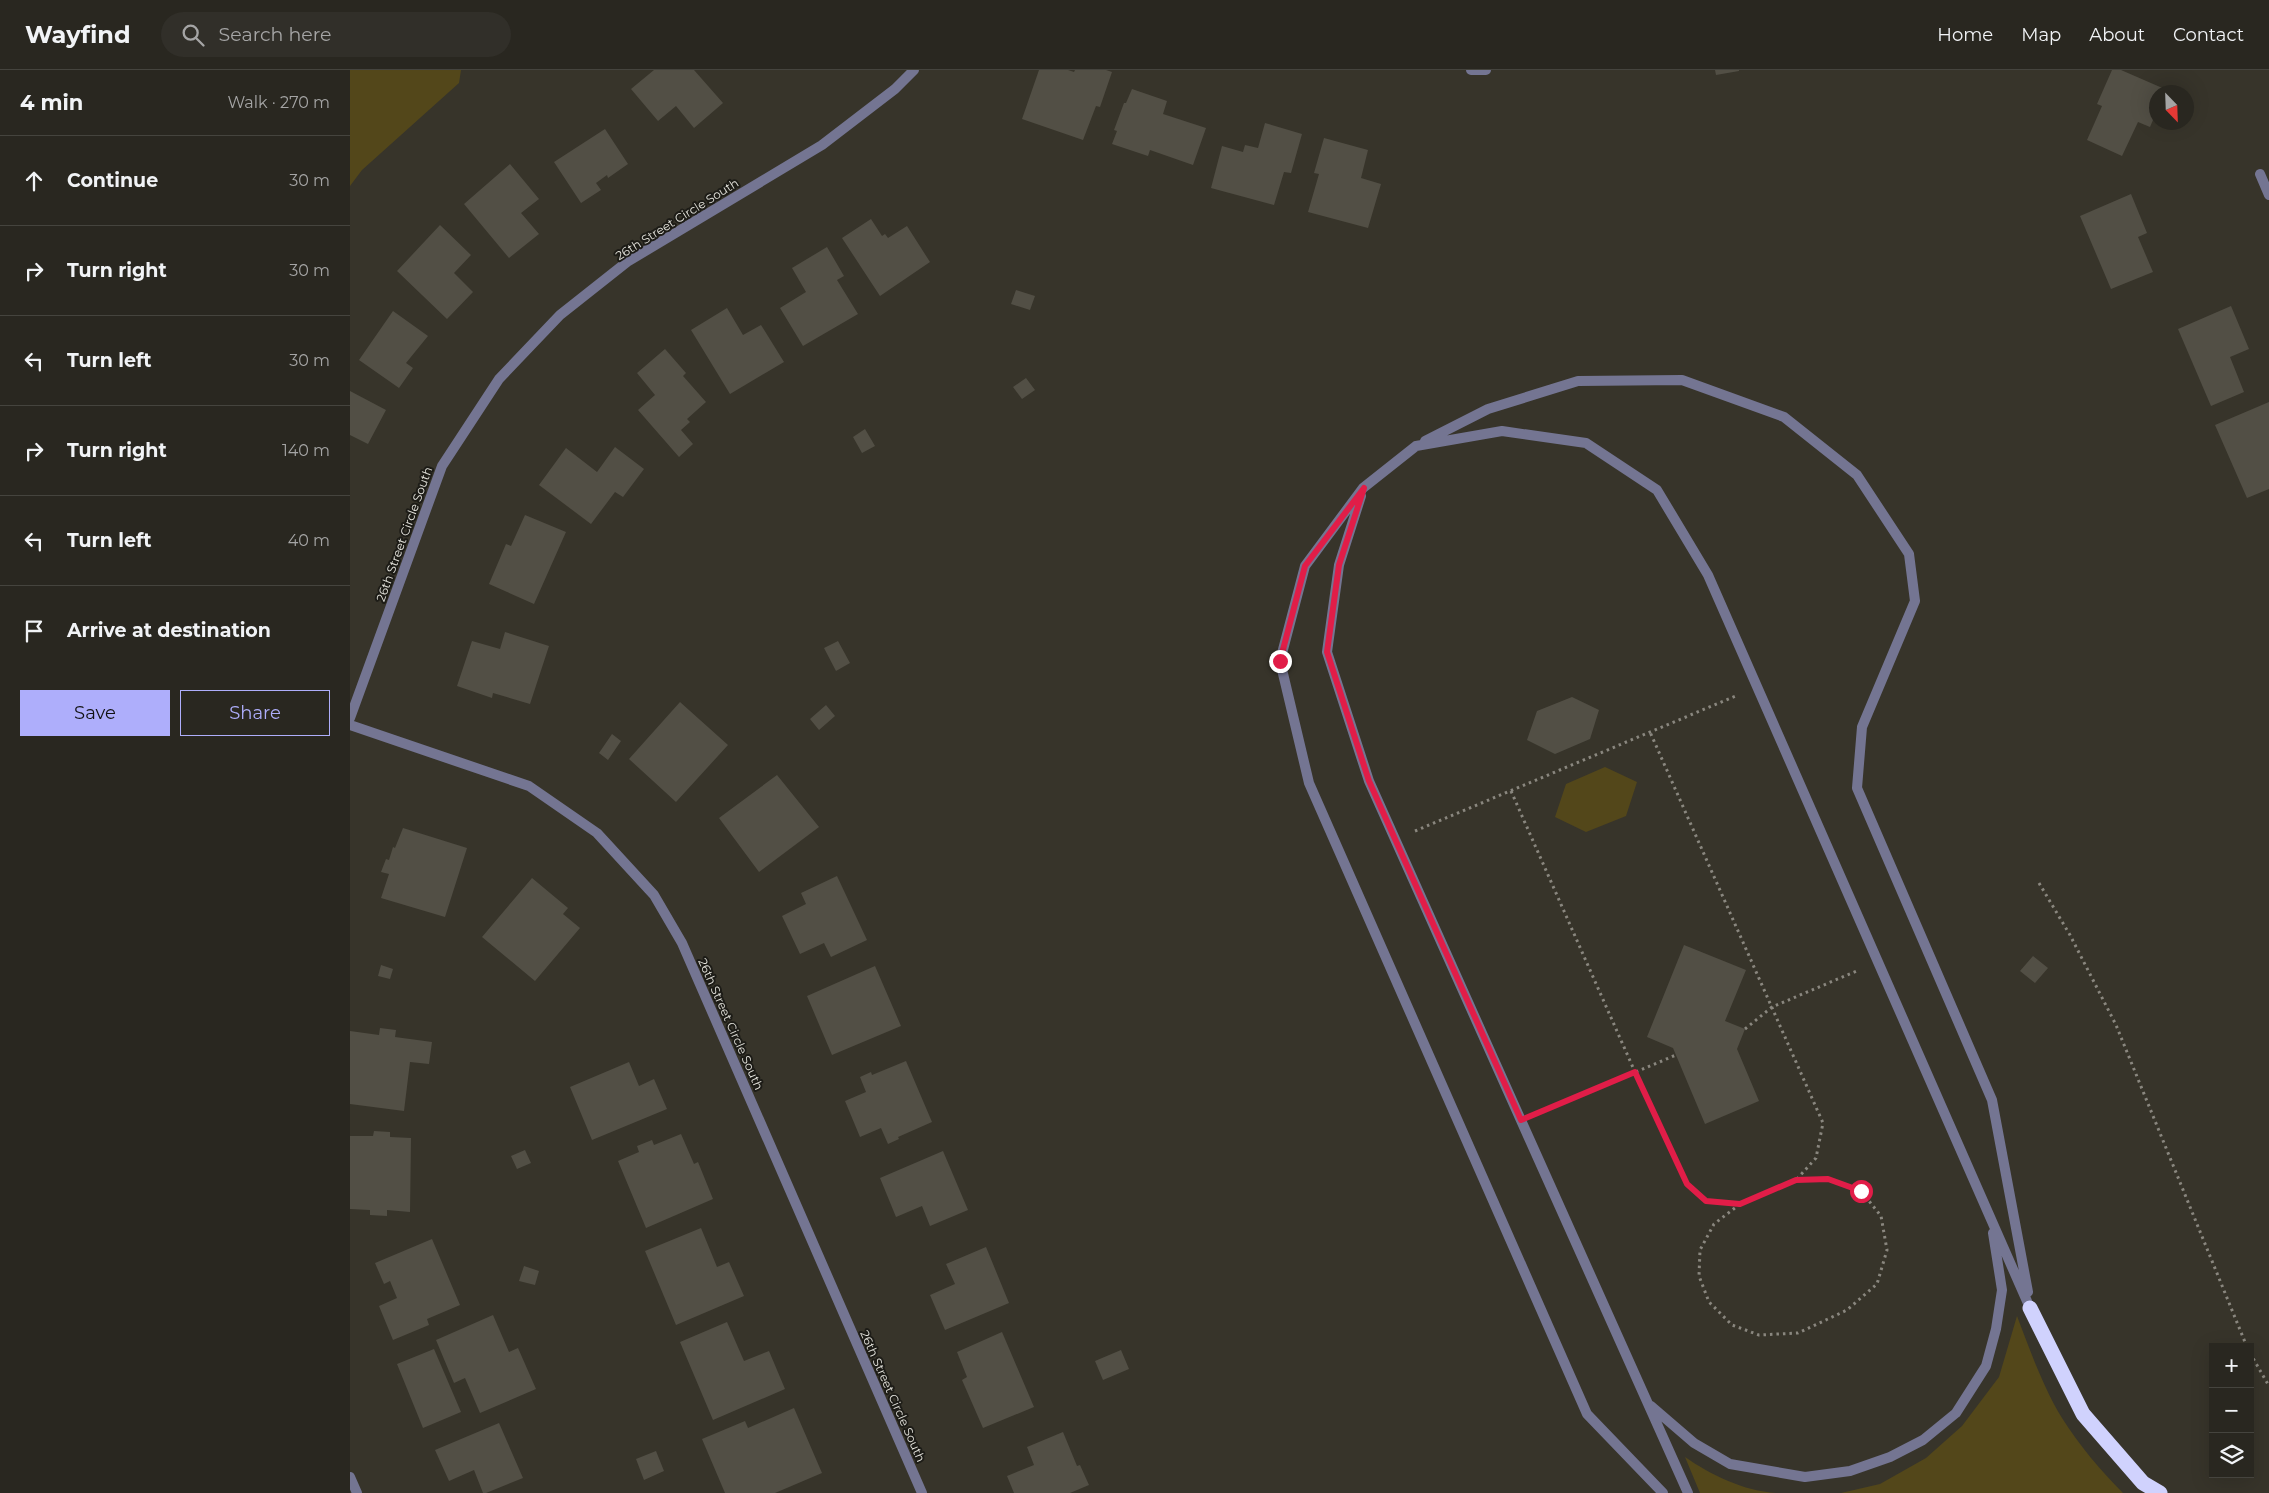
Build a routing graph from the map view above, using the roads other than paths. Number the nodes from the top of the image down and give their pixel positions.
1 (914, 70) edge
2 (1472, 70) edge
3 (1486, 70) edge
4 (2260, 174) dead end
5 (2269, 195) edge
6 (1416, 446) junction
7 (1364, 488) junction
8 (350, 718) edge
9 (350, 725) edge
10 (1990, 1217) junction
11 (2030, 1308) junction
12 (1648, 1404) junction
13 (350, 1477) edge
14 (357, 1493) edge
15 (922, 1493) edge
16 (1662, 1493) edge
17 (1688, 1493) edge
18 (2160, 1493) edge

1 - 8 street, 26th Street Circle South
2 - 3 street
4 - 5 street
6 - 7 street
6 - 10 street
6 - 11 street
7 - 12 street
7 - 16 street
9 - 15 street, 26th Street Circle South
10 - 11 street
10 - 12 street
11 - 18 highway
12 - 17 street
13 - 14 street

